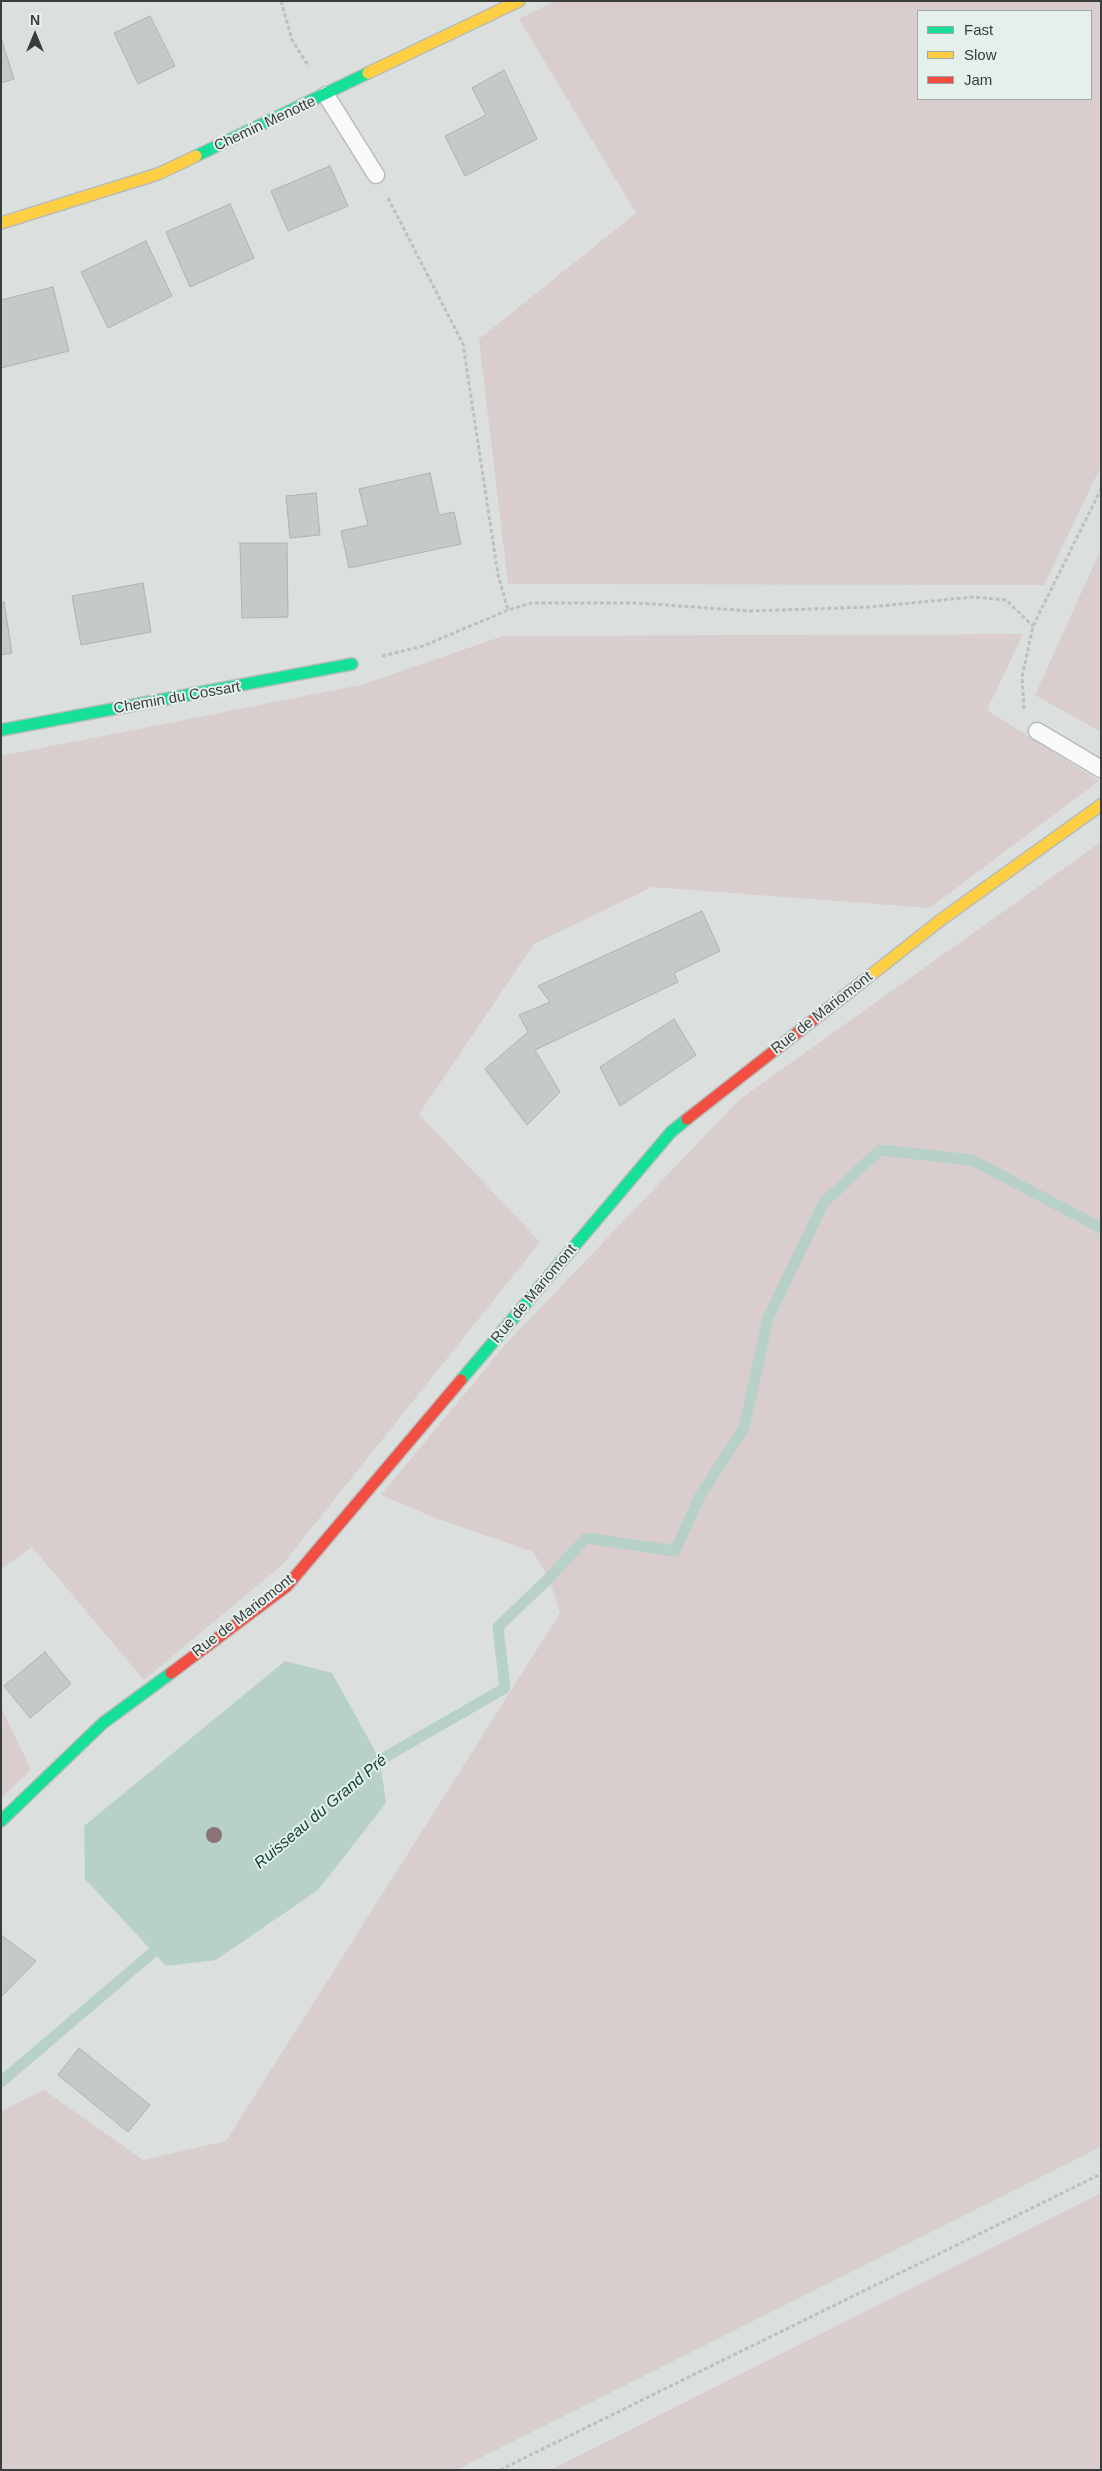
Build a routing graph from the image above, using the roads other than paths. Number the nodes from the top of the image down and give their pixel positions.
1 (519, 1) edge
2 (326, 95) junction
3 (376, 175) road end
4 (1, 223) edge
5 (352, 664) road end
6 (1, 730) edge
7 (1037, 731) road end
8 (1101, 769) edge
9 (1101, 805) edge
10 (2, 1818) edge

1 - 2 street, Chemin Menotte
2 - 3 lane
2 - 4 street, Chemin Menotte
5 - 6 street, Chemin du Cossart
7 - 8 lane
9 - 10 street, Rue de Mariomont

